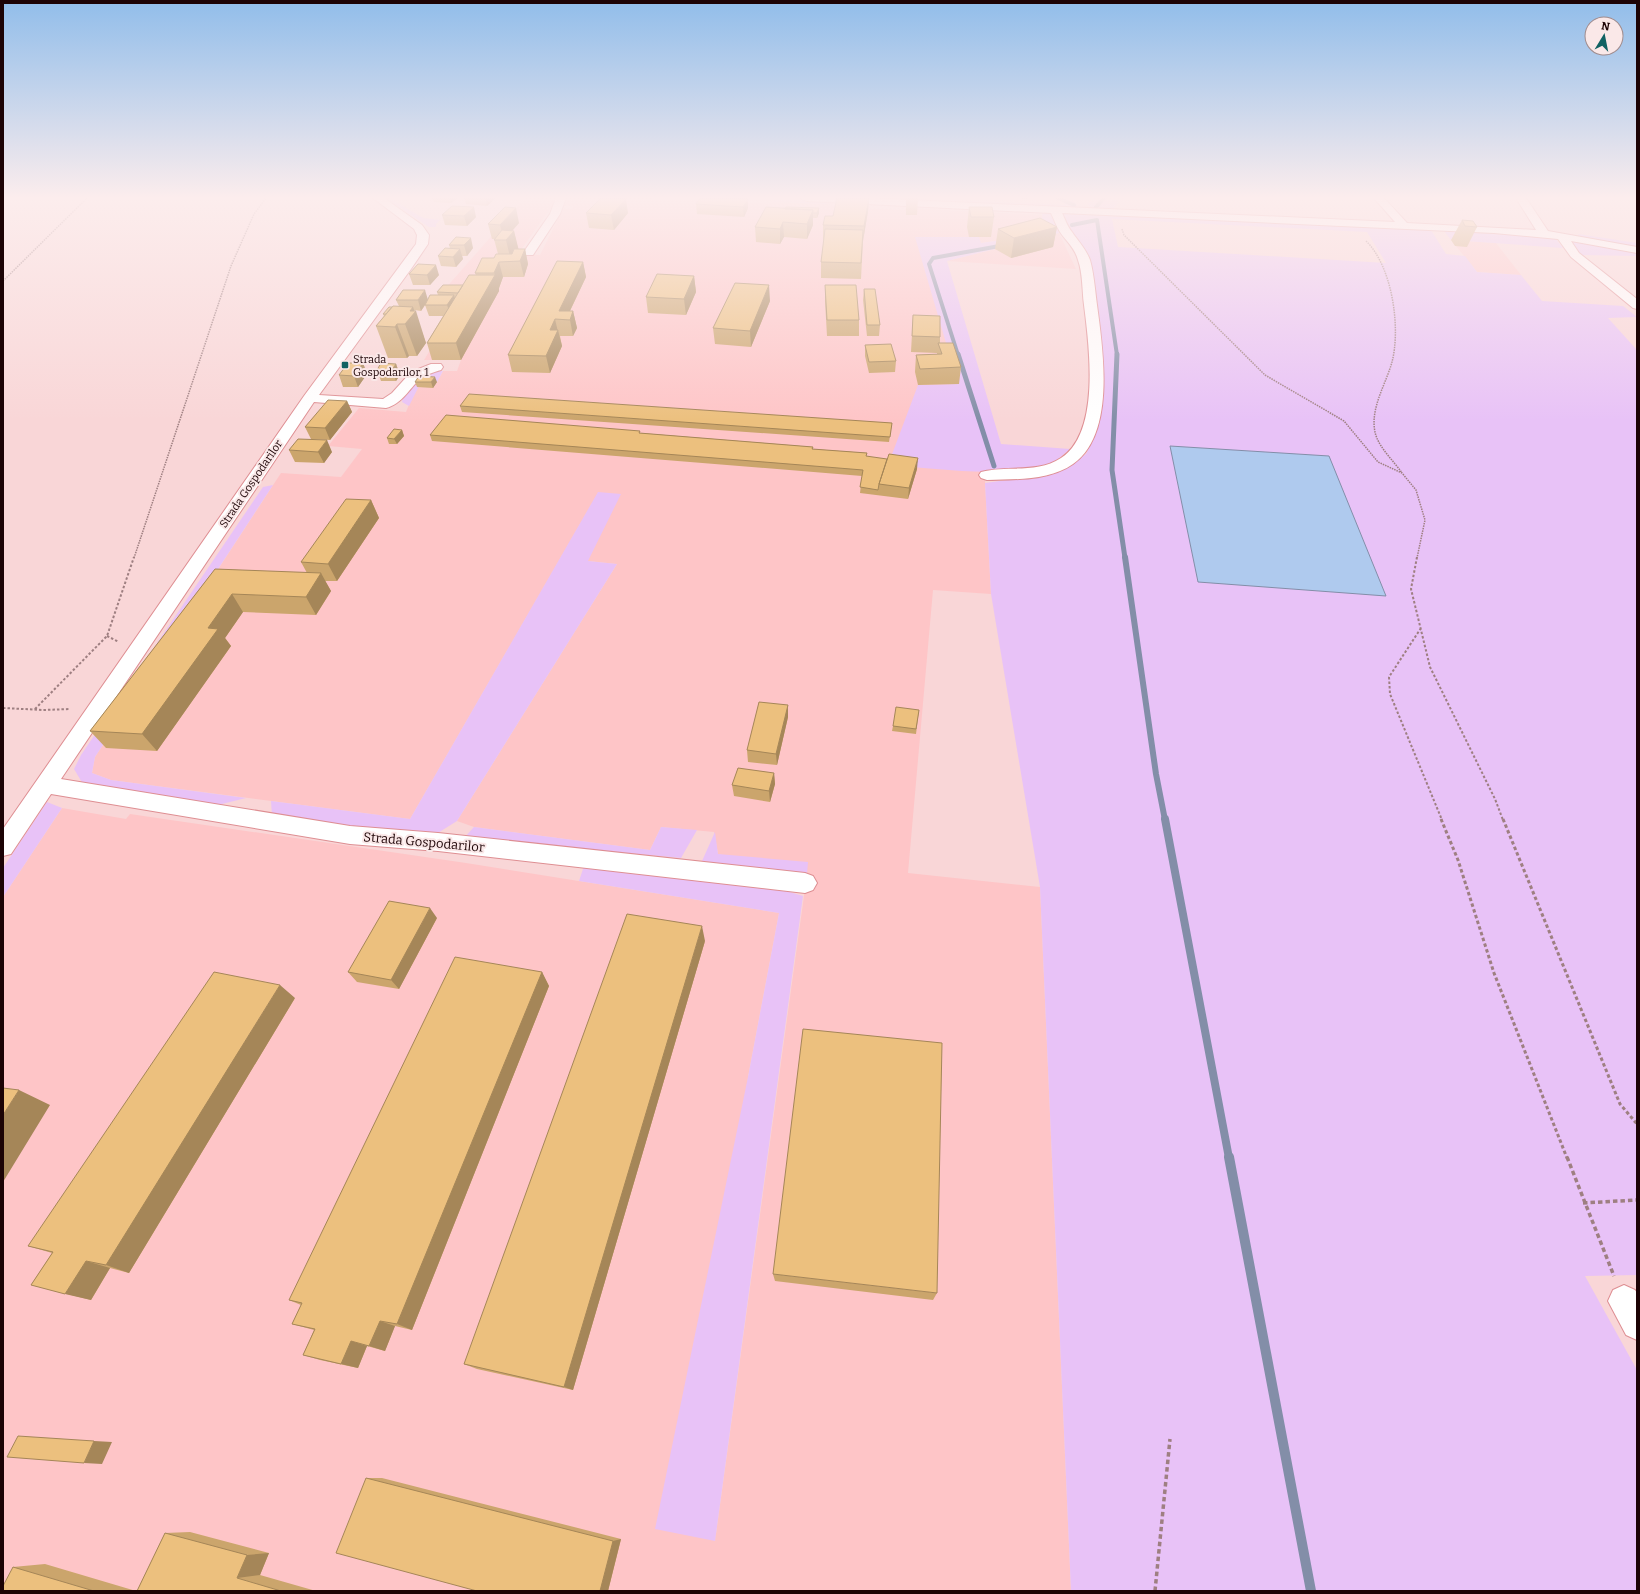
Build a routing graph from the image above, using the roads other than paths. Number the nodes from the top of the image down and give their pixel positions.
1 (403, 272) edge
2 (1086, 272) edge
3 (1597, 272) edge
4 (1637, 305) edge
5 (436, 367) dead end
6 (309, 399) junction
7 (987, 475) dead end
8 (46, 784) junction
9 (3, 847) edge
10 (805, 883) dead end

1 - 6 street, Strada Gospodarilor
2 - 7 street
3 - 4 street
5 - 6 street
6 - 8 street, Strada Gospodarilor
8 - 9 street, Strada Gospodarilor
8 - 10 street, Strada Gospodarilor

